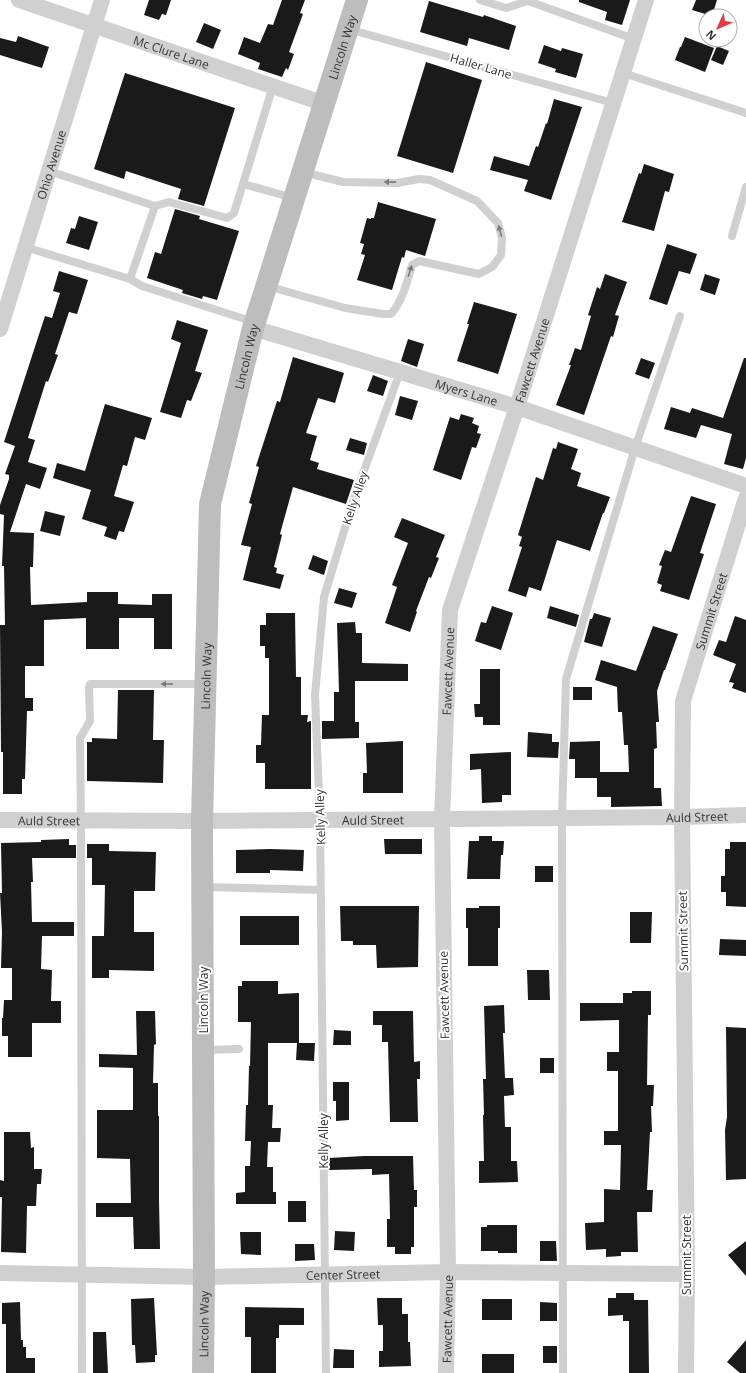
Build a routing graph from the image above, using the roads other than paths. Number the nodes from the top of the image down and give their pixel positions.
1 (19, 0) edge
2 (102, 0) edge
3 (357, 0) edge
4 (480, 0) edge
5 (528, 0) edge
6 (643, 1) edge
7 (94, 24) junction
8 (348, 29) junction
9 (634, 39) junction
10 (623, 73) junction
11 (273, 86) junction
12 (613, 103) junction
13 (324, 104) junction
14 (746, 113) edge
15 (49, 171) junction
16 (303, 172) junction
17 (243, 184) junction
18 (746, 187) edge
19 (294, 198) junction
20 (155, 206) junction
21 (732, 236) dead end
22 (25, 247) junction
23 (130, 279) junction
24 (266, 285) junction
25 (680, 316) dead end
26 (254, 325) junction
27 (0, 329) edge
28 (400, 372) junction
29 (517, 407) junction
30 (634, 448) junction
31 (746, 486) edge
32 (746, 498) edge
33 (206, 684) junction
34 (746, 815) edge
35 (682, 817) junction
36 (562, 818) junction
37 (442, 819) junction
38 (0, 820) edge
39 (81, 820) junction
40 (320, 820) junction
41 (202, 821) junction
42 (202, 887) junction
43 (321, 890) junction
44 (240, 1049) dead end
45 (203, 1050) junction
46 (448, 1272) junction
47 (0, 1273) edge
48 (563, 1273) junction
49 (82, 1274) junction
50 (687, 1274) junction
51 (324, 1275) junction
52 (204, 1277) junction
53 (82, 1373) edge
54 (203, 1373) edge
55 (326, 1373) edge
56 (446, 1373) edge
57 (563, 1373) edge
58 (686, 1373) edge

1 - 7 street, Mc Clure Lane
2 - 7 street, Ohio Avenue
3 - 8 main road, Lincoln Way
4 - 5 lane
5 - 9 lane
6 - 9 street, Fawcett Avenue
7 - 11 street, Mc Clure Lane
7 - 15 street, Ohio Avenue
8 - 12 lane, Haller Lane
8 - 13 main road, Lincoln Way
9 - 10 street, Fawcett Avenue
10 - 12 street, Fawcett Avenue
10 - 14 lane
11 - 13 street, Mc Clure Lane
11 - 17 lane
12 - 29 street, Fawcett Avenue
13 - 16 main road, Lincoln Way
15 - 20 lane
15 - 22 street, Ohio Avenue
16 - 19 main road, Lincoln Way
24 -> 16 lane
17 - 19 lane
17 - 20 lane
18 - 21 lane
19 - 24 main road, Lincoln Way
20 - 23 lane
22 - 23 lane
22 - 27 street, Ohio Avenue
23 - 26 lane
24 - 26 main road, Lincoln Way
25 - 30 lane
26 - 28 street, Myers Lane
26 - 33 main road, Lincoln Way
28 - 29 street, Myers Lane
28 - 40 lane, Kelly Alley
29 - 30 street, Myers Lane
29 - 37 street, Fawcett Avenue
30 - 31 street, Myers Lane
30 - 36 lane
32 - 35 street, Summit Street
33 -> 39 lane
33 - 41 main road, Lincoln Way
34 - 35 street, Auld Street
35 - 36 street, Auld Street
35 - 50 street, Summit Street
36 - 37 street, Auld Street
36 - 48 lane
37 - 40 street, Auld Street
37 - 46 street, Fawcett Avenue
38 - 39 street, Auld Street
39 - 41 street, Auld Street
39 - 49 lane
40 - 41 street, Auld Street
40 - 43 lane, Kelly Alley
41 - 42 main road, Lincoln Way
42 - 43 lane
42 - 45 main road, Lincoln Way
43 - 51 lane, Kelly Alley
44 - 45 lane
45 - 52 main road, Lincoln Way
46 - 48 street, Center Street
46 - 51 street, Center Street
46 - 56 street, Fawcett Avenue
47 - 49 street, Center Street
48 - 50 street, Center Street
48 - 57 lane
49 - 52 street, Center Street
49 - 53 lane
50 - 58 street, Summit Street
51 - 52 street, Center Street
51 - 55 lane, Kelly Alley
52 - 54 main road, Lincoln Way

